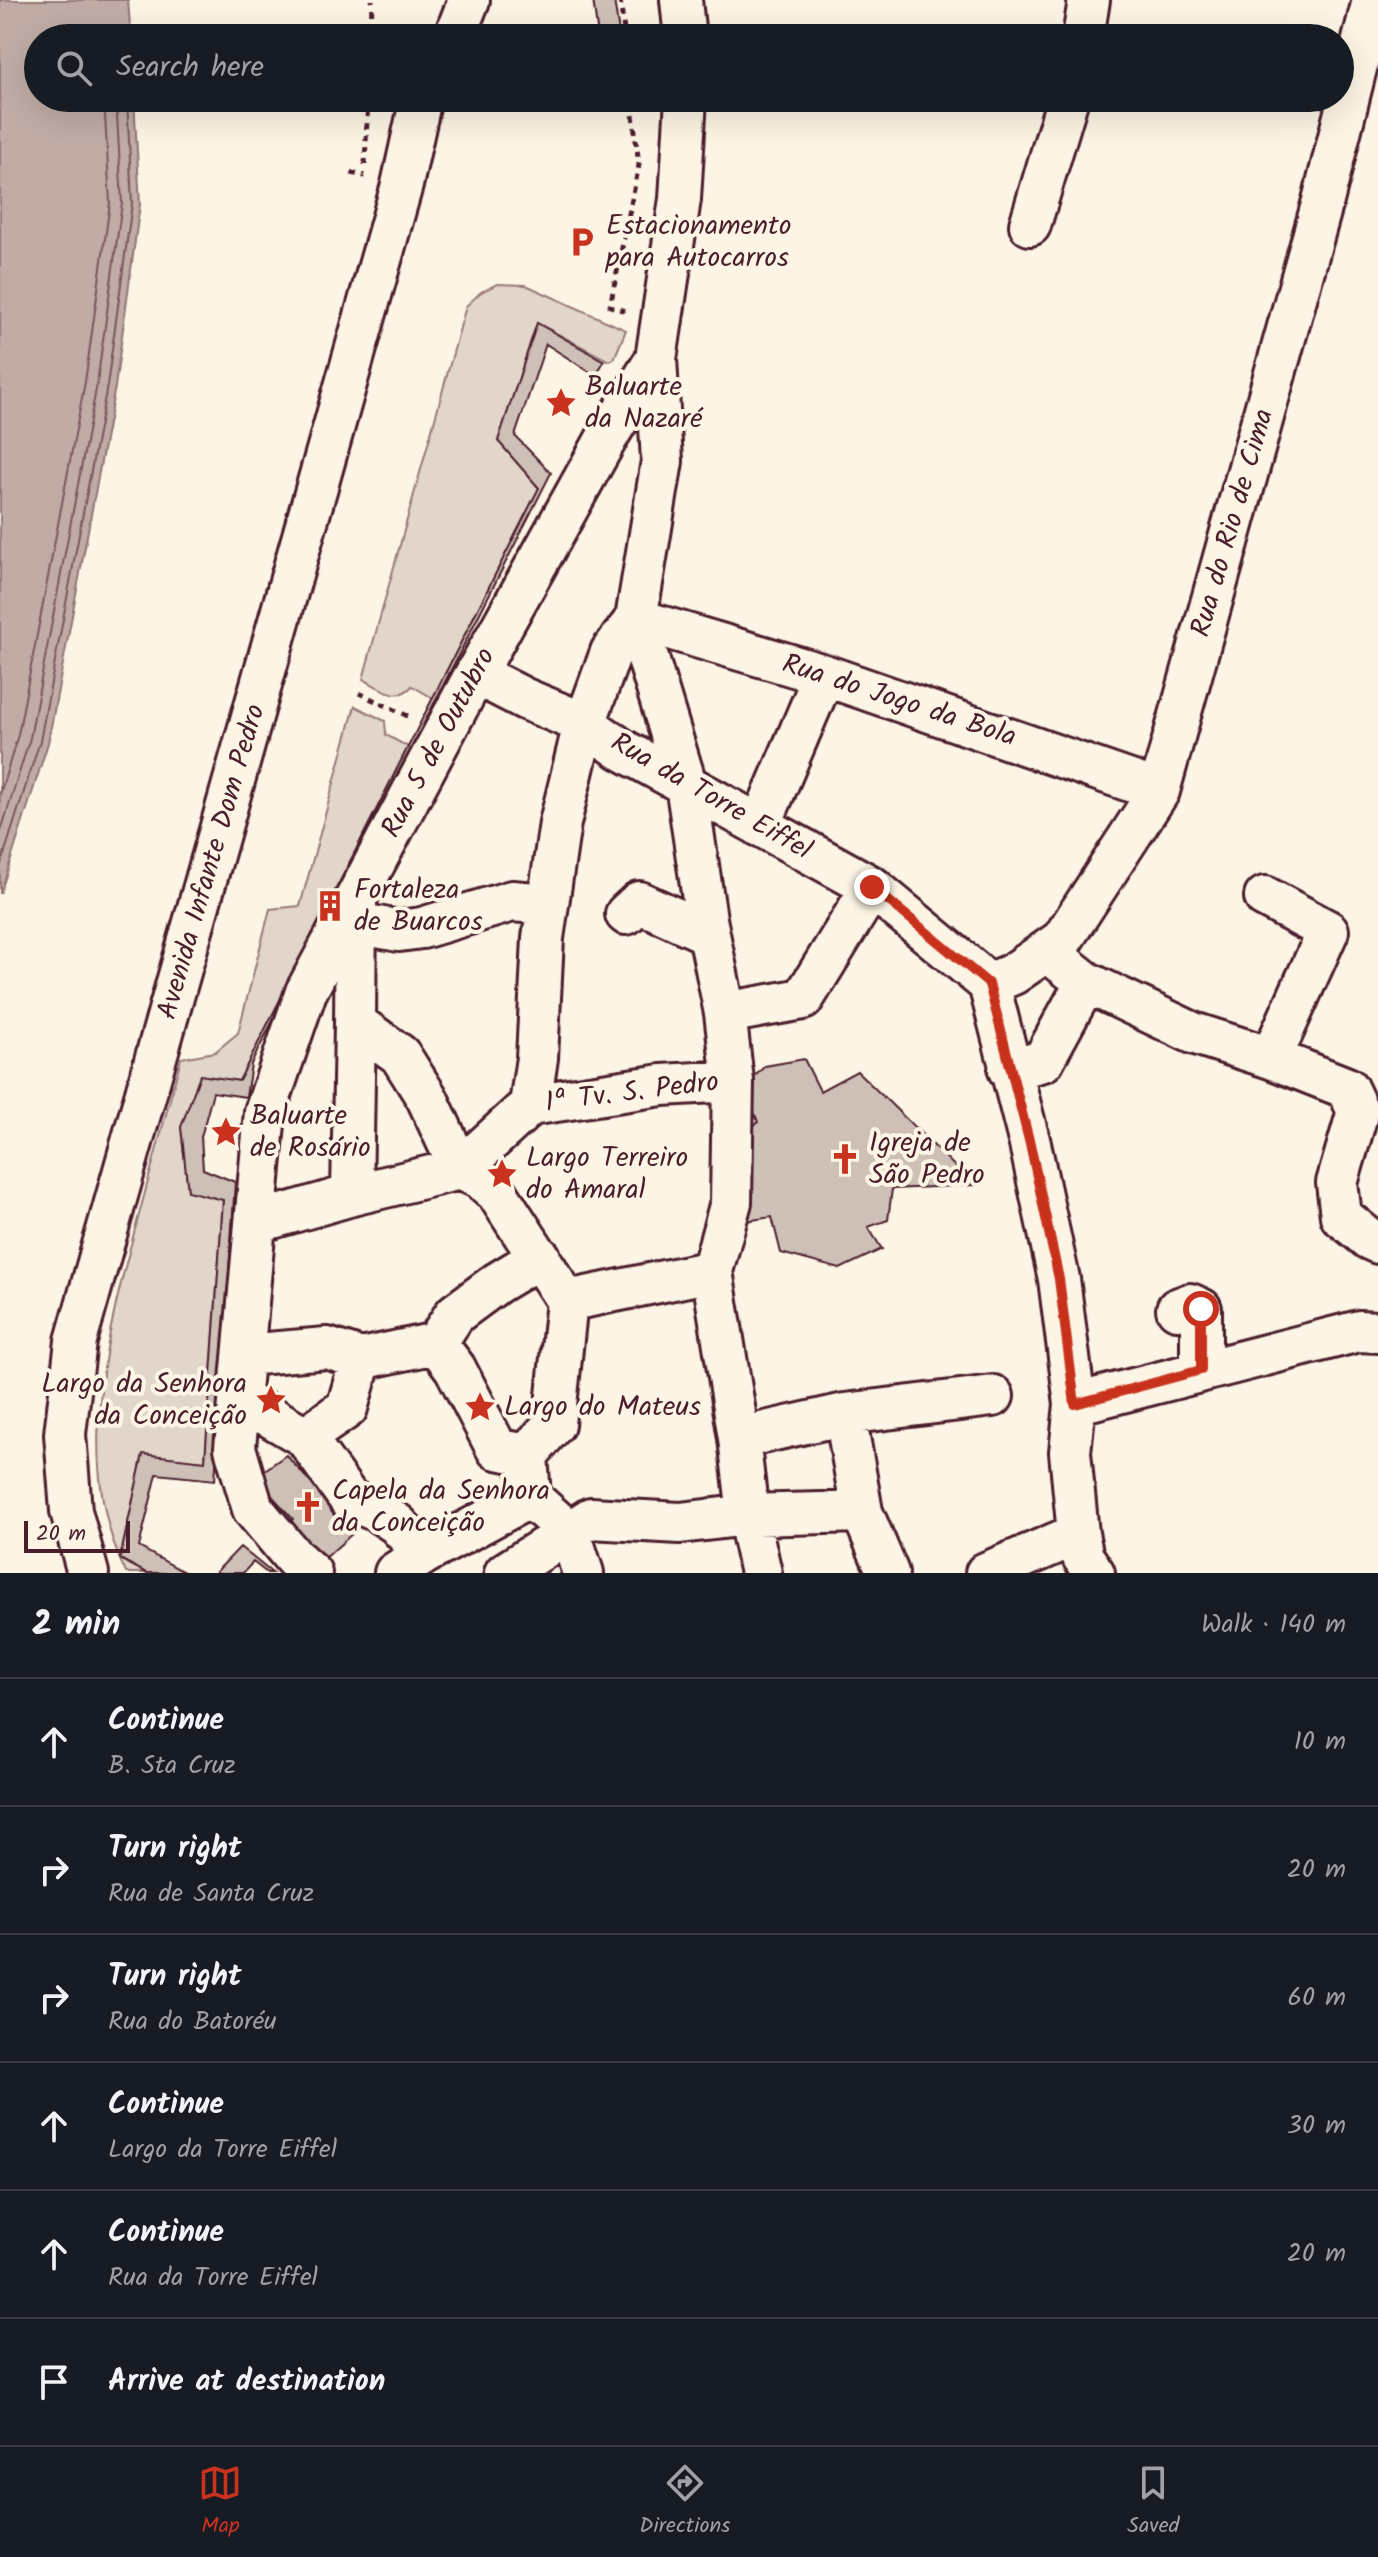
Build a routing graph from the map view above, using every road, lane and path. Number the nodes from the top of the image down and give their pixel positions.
1 (372, 0) edge
2 (440, 0) edge
3 (469, 0) edge
4 (620, 0) edge
5 (681, 0) edge
6 (1089, 0) edge
7 (1373, 0) edge
8 (371, 24) edge
9 (435, 24) edge
10 (460, 24) edge
11 (623, 24) edge
12 (684, 24) edge
13 (1085, 24) edge
14 (1354, 76) edge
15 (418, 112) edge
16 (431, 112) edge
17 (685, 112) edge
18 (1064, 112) edge
19 (1345, 112) edge
20 (410, 156) junction
21 (1030, 225) dead end
22 (656, 359) junction
23 (636, 619) junction
24 (476, 674) junction
25 (824, 675) junction
26 (359, 693) dead end
27 (399, 712) dead end
28 (585, 724) junction
29 (686, 784) junction
30 (1159, 791) junction
31 (760, 826) junction
32 (872, 887) junction
33 (1265, 897) dead end
34 (548, 904) junction
35 (356, 910) junction
36 (626, 914) dead end
37 (709, 934) junction
38 (1047, 951) junction
39 (1086, 982) junction
40 (989, 984) junction
41 (725, 1013) junction
42 (355, 1023) junction
43 (1271, 1058) junction
44 (1026, 1066) junction
45 (733, 1081) junction
46 (530, 1105) junction
47 (460, 1169) junction
48 (352, 1195) junction
49 (255, 1223) junction
50 (1378, 1243) edge
51 (540, 1257) junction
52 (712, 1271) junction
53 (567, 1301) junction
54 (1177, 1309) dead end
55 (1378, 1332) edge
56 (436, 1343) junction
57 (244, 1355) junction
58 (361, 1359) junction
59 (1201, 1370) junction
60 (993, 1396) dead end
61 (240, 1399) junction
62 (1075, 1404) junction
63 (845, 1414) junction
64 (305, 1437) junction
65 (739, 1438) junction
66 (527, 1455) junction
67 (530, 1497) junction
68 (862, 1512) junction
69 (748, 1515) junction
70 (570, 1533) junction
71 (1078, 1534) junction
72 (410, 1563) edge
73 (88, 1573) edge
74 (311, 1573) edge
75 (505, 1573) edge
76 (583, 1573) edge
77 (761, 1573) edge
78 (888, 1573) edge
79 (986, 1573) edge
80 (1094, 1573) edge

1 - 8 path
2 - 9 street
3 - 10 street
4 - 11 path
5 - 12 street
6 - 13 street
7 - 14 street, Rua do Rio de Cima
15 - 20 street
16 - 20 street
17 - 22 street, Rua 5 de Outubro
18 - 21 street
19 - 30 street, Rua do Rio de Cima
20 - 73 street, Avenida Infante Dom Pedro
22 - 23 street
22 - 24 street, Rua 5 de Outubro
23 - 25 street, Rua do Jogo da Bola
23 - 28 street
23 - 29 street
24 - 28 street, Rua da Torre Eiffel
24 - 35 street, Rua 5 de Outubro
25 - 30 street, Rua do Jogo da Bola
25 - 31 street
26 - 27 path
28 - 29 street, Rua da Torre Eiffel
28 - 34 street
29 - 31 street, Rua da Torre Eiffel
29 - 37 street
30 - 38 street, Rua do Rio de Cima
31 - 32 street, Rua da Torre Eiffel
32 - 40 street, Rua da Torre Eiffel
32 - 41 street
33 - 43 street
34 - 35 street
34 - 46 street
35 - 42 street
35 - 49 street, Rua 5 de Outubro
36 - 37 street
37 - 41 street
38 - 39 street
38 - 40 street, Rua do Rio de Cima
39 - 43 street
39 - 44 street
40 - 44 street
41 - 45 street
42 - 47 street
42 - 48 street
43 - 50 street
44 - 62 street
45 - 46 street, 1ª Tv. S. Pedro
45 - 52 street
46 - 47 street
47 - 48 street
47 - 51 street
48 - 49 street
49 - 57 street, Rua 5 de Outubro
51 - 53 street
51 - 56 street
52 - 53 street
52 - 65 street
53 - 66 street
54 - 59 street
55 - 59 street
56 - 58 street
56 - 66 street
57 - 58 street
57 - 61 street, Rua 5 de Outubro
58 - 64 street
59 - 62 street
60 - 63 street
61 - 64 street
61 - 74 street, Rua 5 de Outubro
62 - 71 street
63 - 65 street
63 - 68 street
64 - 72 street
65 - 69 street
66 - 67 street
67 - 70 street
67 - 72 street
68 - 69 street
68 - 78 street
69 - 70 street
69 - 77 street
70 - 75 street
70 - 76 street
71 - 79 street
71 - 80 street

